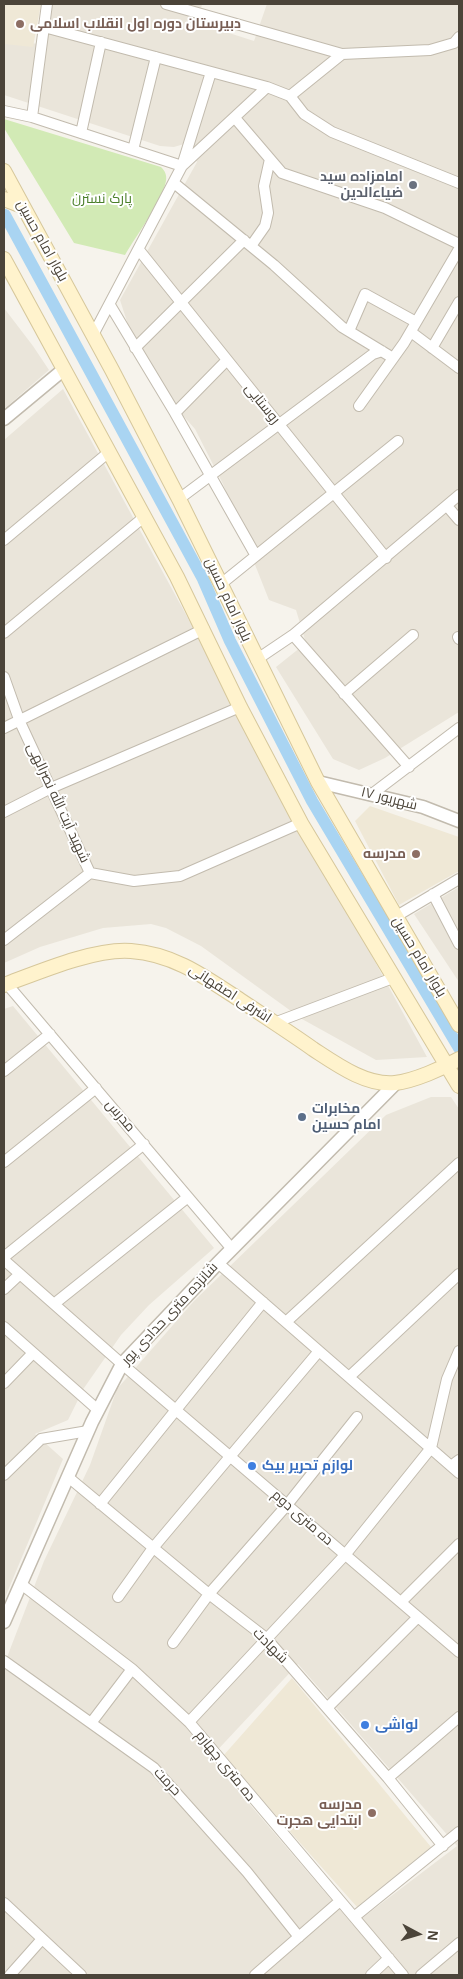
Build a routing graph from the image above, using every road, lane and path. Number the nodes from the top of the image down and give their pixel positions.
1 (47, 4) edge
2 (166, 4) edge
3 (44, 27) junction
4 (101, 42) junction
5 (458, 42) edge
6 (342, 54) junction
7 (156, 57) junction
8 (211, 72) junction
9 (267, 87) junction
10 (290, 96) junction
11 (4, 111) edge
12 (32, 117) junction
13 (235, 118) junction
14 (81, 133) junction
15 (133, 150) junction
16 (270, 159) junction
17 (182, 166) junction
18 (4, 171) edge
19 (174, 183) junction
20 (459, 183) edge
21 (4, 199) edge
22 (22, 206) junction
23 (248, 243) junction
24 (459, 244) edge
25 (459, 249) edge
26 (139, 250) junction
27 (4, 259) edge
28 (459, 302) edge
29 (181, 303) junction
30 (110, 305) junction
31 (416, 322) junction
32 (349, 331) junction
33 (411, 332) junction
34 (93, 335) junction
35 (135, 348) junction
36 (432, 348) junction
37 (382, 351) junction
38 (393, 358) junction
39 (227, 360) junction
40 (459, 368) edge
41 (63, 370) junction
42 (359, 406) dead end
43 (175, 413) junction
44 (4, 419) edge
45 (279, 425) junction
46 (398, 441) dead end
47 (109, 452) junction
48 (211, 476) junction
49 (333, 493) junction
50 (459, 495) edge
51 (179, 499) junction
52 (447, 506) junction
53 (144, 517) junction
54 (459, 520) edge
55 (4, 540) edge
56 (256, 556) junction
57 (386, 558) junction
58 (221, 584) junction
59 (204, 629) junction
60 (4, 633) edge
61 (292, 635) junction
62 (413, 636) dead end
63 (256, 660) junction
64 (4, 676) edge
65 (344, 694) junction
66 (240, 707) junction
67 (20, 722) junction
68 (4, 728) edge
69 (459, 728) edge
70 (409, 767) junction
71 (318, 782) junction
72 (51, 788) junction
73 (372, 794) junction
74 (4, 812) edge
75 (459, 821) edge
76 (301, 822) junction
77 (90, 873) junction
78 (459, 879) edge
79 (433, 894) junction
80 (395, 917) junction
81 (4, 940) edge
82 (459, 944) edge
83 (392, 978) junction
84 (5, 984) edge
85 (274, 1023) junction
86 (459, 1025) edge
87 (50, 1034) junction
88 (459, 1059) edge
89 (446, 1066) junction
90 (4, 1071) edge
91 (458, 1081) edge
92 (396, 1083) junction
93 (96, 1088) junction
94 (144, 1144) junction
95 (4, 1162) edge
96 (459, 1163) edge
97 (188, 1197) junction
98 (232, 1249) junction
99 (4, 1258) edge
100 (218, 1263) junction
101 (20, 1274) junction
102 (459, 1274) edge
103 (4, 1289) edge
104 (263, 1302) junction
105 (54, 1304) junction
106 (286, 1322) junction
107 (4, 1327) edge
108 (319, 1350) junction
109 (459, 1351) edge
110 (33, 1353) junction
111 (122, 1364) junction
112 (349, 1377) junction
113 (4, 1383) edge
114 (98, 1410) junction
115 (176, 1410) junction
116 (357, 1417) dead end
117 (88, 1431) junction
118 (431, 1448) junction
119 (230, 1456) junction
120 (455, 1463) edge
121 (459, 1473) edge
122 (4, 1475) edge
123 (68, 1477) junction
124 (100, 1504) junction
125 (287, 1504) junction
126 (459, 1544) edge
127 (153, 1548) junction
128 (345, 1555) junction
129 (21, 1584) junction
130 (209, 1594) junction
131 (118, 1597) dead end
132 (401, 1602) junction
133 (418, 1617) junction
134 (4, 1622) edge
135 (266, 1638) junction
136 (173, 1643) dead end
137 (459, 1652) edge
138 (4, 1661) edge
139 (132, 1670) junction
140 (327, 1708) junction
141 (459, 1717) edge
142 (189, 1722) junction
143 (92, 1724) junction
144 (388, 1778) junction
145 (459, 1832) edge
146 (443, 1846) junction
147 (340, 1901) junction
148 (4, 1903) edge
149 (354, 1917) junction
150 (299, 1937) junction
151 (42, 1939) junction
152 (459, 1943) edge
153 (389, 1958) junction
154 (10, 1975) edge
155 (81, 1975) edge
156 (255, 1975) edge
157 (371, 1975) edge
158 (404, 1975) edge
159 (421, 1975) edge

1 - 3 street
2 - 6 street
3 - 4 street
3 - 12 street
4 - 7 street
4 - 14 street
5 - 6 street
6 - 10 street
7 - 8 street
7 - 15 street
8 - 9 street
8 - 17 street
9 - 10 street
9 - 13 street
10 - 20 street
11 - 12 street
12 - 14 street
13 - 16 street
13 - 17 street
14 - 15 street
15 - 17 street
16 - 23 street
16 - 24 street
17 - 19 street
18 - 22 main road, بلوار امام حسین
19 - 23 street
19 - 26 street
21 - 22 main road
22 - 34 main road, بلوار امام حسین
23 - 29 street
23 - 32 street
25 - 31 street
26 - 29 street, روستایی
26 - 30 street
27 - 41 main road
28 - 36 street
29 - 35 street
29 - 39 street, روستایی
30 - 34 street
30 - 35 street
31 - 32 street
31 - 33 street
32 - 37 street
33 - 36 street
33 - 38 street
34 - 51 main road, بلوار امام حسین
35 - 43 street
36 - 40 street
37 - 38 street
37 - 45 street
38 - 42 street
39 - 43 street
39 - 45 street, روستایی
41 - 44 street
41 - 47 main road
43 - 48 street
45 - 48 street
45 - 49 street, روستایی
46 - 49 street
47 - 53 main road
47 - 55 street
48 - 51 street
48 - 56 street
49 - 56 street
49 - 57 street, روستایی
50 - 52 street
51 - 58 main road, بلوار امام حسین
52 - 54 street
52 - 57 street
53 - 59 main road
53 - 60 street
56 - 58 street
57 - 61 street
58 - 63 main road, بلوار امام حسین
59 - 66 main road
59 - 67 street
61 - 63 street
61 - 65 street
62 - 65 street
63 - 71 main road, بلوار امام حسین
64 - 67 street, شهید آیت الله نصرالهی
65 - 70 street
66 - 72 street
66 - 76 main road
67 - 68 street
67 - 72 street, شهید آیت الله نصرالهی
69 - 70 street
70 - 73 street
71 - 73 street, ۱۷ شهریور
71 - 80 main road, بلوار امام حسین
72 - 74 street
72 - 77 street, شهید آیت الله نصرالهی
73 - 75 street, ۱۷ شهریور
76 - 77 street, شهید آیت الله نصرالهی
76 - 83 main road
77 - 81 street
78 - 79 street
79 - 80 street
79 - 82 street
80 - 86 main road, بلوار امام حسین
83 - 85 street
83 - 89 main road
84 - 85 main road, اشرفی اصفهانی
84 - 87 street, مدرس
85 - 92 main road, اشرفی اصفهانی
87 - 90 street
87 - 93 street, مدرس
88 - 89 main road, اشرفی اصفهانی
89 - 91 main road
89 - 92 main road, اشرفی اصفهانی
92 - 98 street, شانزده متری حدادی پور
93 - 94 street, مدرس
93 - 95 street
94 - 97 street, مدرس
94 - 99 street
96 - 106 street
97 - 98 street, مدرس
97 - 105 street
98 - 100 street, شانزده متری حدادی پور
99 - 101 street, ده متری دوم
100 - 104 street
100 - 111 street, شانزده متری حدادی پور
101 - 103 street
101 - 105 street, ده متری دوم
102 - 112 street
104 - 106 street
104 - 115 street
105 - 111 street, ده متری دوم
106 - 108 street
107 - 110 street
108 - 112 street
108 - 119 street
109 - 118 street
110 - 113 street
110 - 114 street
111 - 114 street, شانزده متری حدادی پور
111 - 115 street, ده متری دوم
112 - 118 street
114 - 117 street, شانزده متری حدادی پور
115 - 119 street, ده متری دوم
115 - 124 street
116 - 125 street
117 - 122 street
117 - 123 street, شانزده متری حدادی پور
118 - 120 street
118 - 128 street
119 - 125 street, ده متری دوم
119 - 127 street
120 - 121 street
123 - 124 street, شهادت
123 - 129 street, شانزده متری حدادی پور
124 - 127 street, شهادت
125 - 128 street, ده متری دوم
125 - 130 street
126 - 132 street
127 - 130 street, شهادت
127 - 131 street
128 - 132 street, ده متری دوم
128 - 135 street
129 - 134 street, شانزده متری حدادی پور
129 - 139 street, ده متری چهارم
130 - 135 street, شهادت
130 - 136 street
132 - 133 street, ده متری دوم
133 - 137 street, ده متری دوم
133 - 140 street
135 - 140 street, شهادت
135 - 142 street
138 - 143 street, حرمت
139 - 142 street, ده متری چهارم
139 - 143 street
140 - 144 street, شهادت
141 - 144 street
142 - 147 street, ده متری چهارم
143 - 150 street, حرمت
144 - 146 street, شهادت
145 - 146 street
146 - 149 street
147 - 149 street, ده متری چهارم
147 - 150 street
148 - 151 street
149 - 153 street, ده متری چهارم
150 - 156 street
151 - 154 street
151 - 155 street
152 - 159 street
153 - 157 street
153 - 158 street, ده متری چهارم

